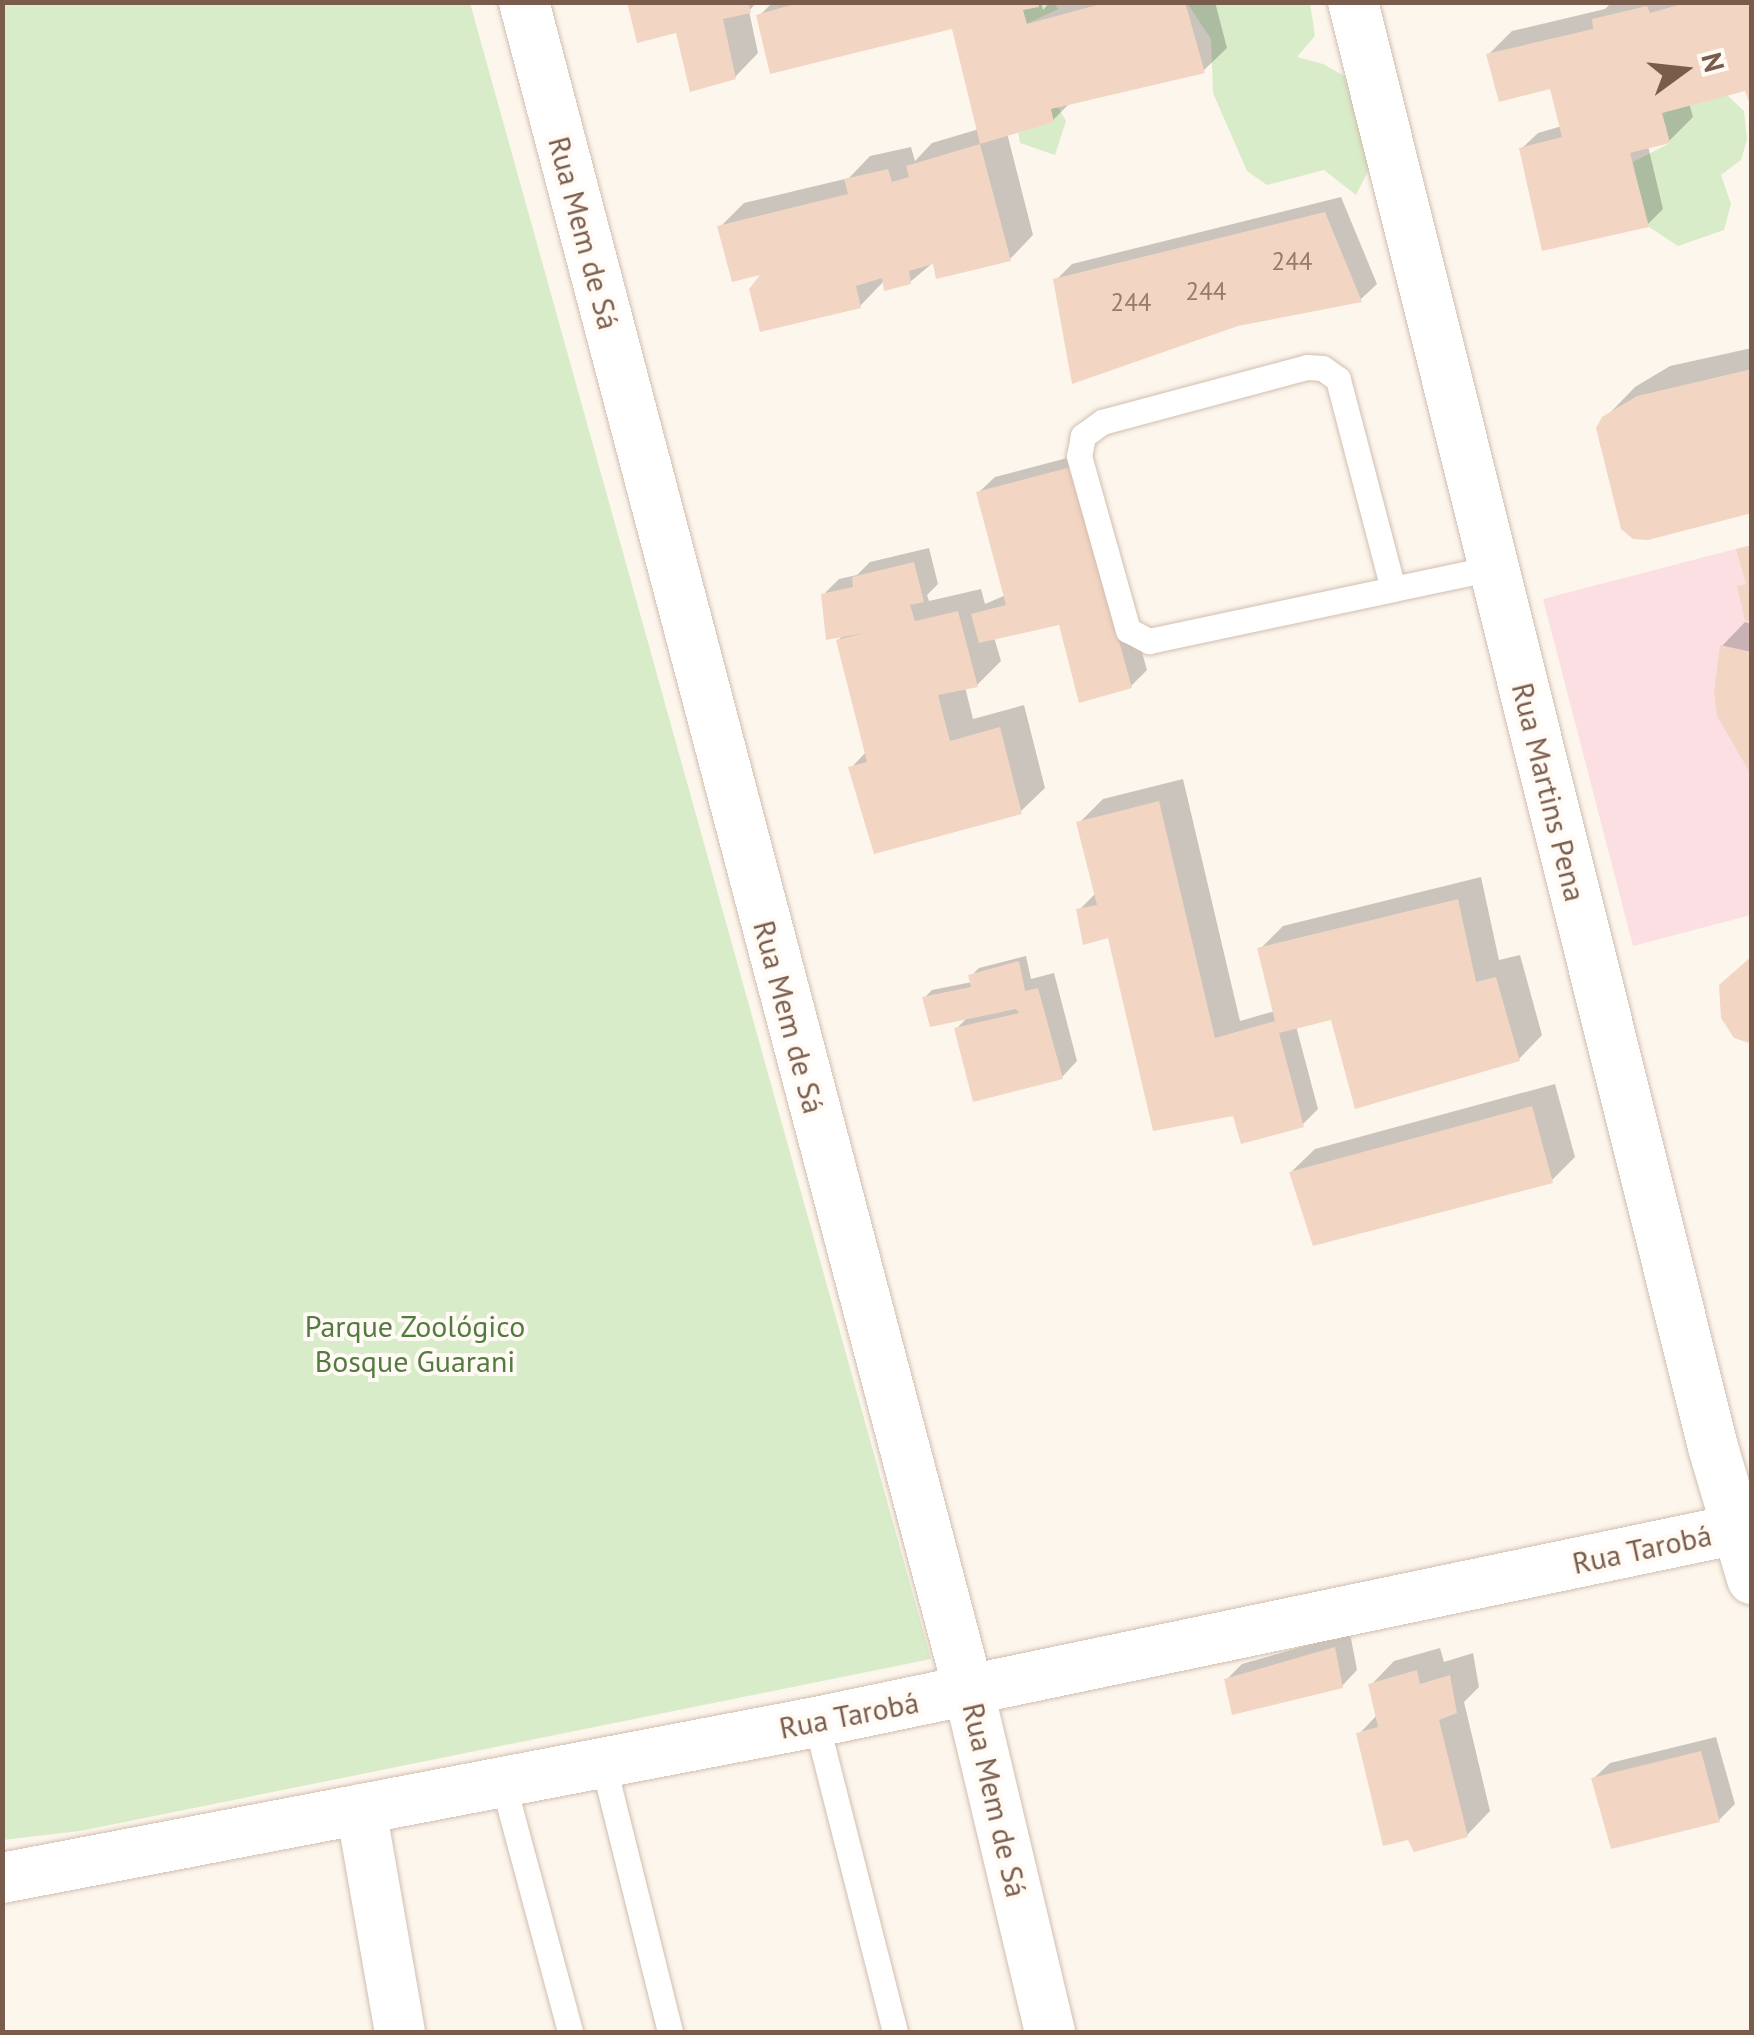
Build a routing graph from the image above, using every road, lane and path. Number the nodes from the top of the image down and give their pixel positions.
1 (524, 2) edge
2 (1353, 2) edge
3 (1493, 568) junction
4 (1394, 590) junction
5 (1745, 1527) edge
6 (1752, 1579) edge
7 (969, 1692) junction
8 (816, 1722) junction
9 (602, 1762) junction
10 (503, 1783) junction
11 (360, 1809) junction
12 (2, 1878) edge
13 (400, 2032) edge
14 (570, 2032) edge
15 (670, 2032) edge
16 (895, 2032) edge
17 (1050, 2032) edge

1 - 7 street, Rua Mem de Sá
2 - 3 street, Rua Martins Pena
3 - 4 lane
3 - 5 street, Rua Martins Pena
4 - 4 lane
5 - 6 street, Rua Martins Pena
5 - 7 street, Rua Tarobá
7 - 8 street, Rua Tarobá
7 - 17 street, Rua Mem de Sá
8 - 9 street, Rua Tarobá
8 - 16 lane
9 - 10 street, Rua Tarobá
9 - 15 lane
10 - 11 street, Rua Tarobá
10 - 14 lane
11 - 12 street, Rua Tarobá
11 - 13 street

